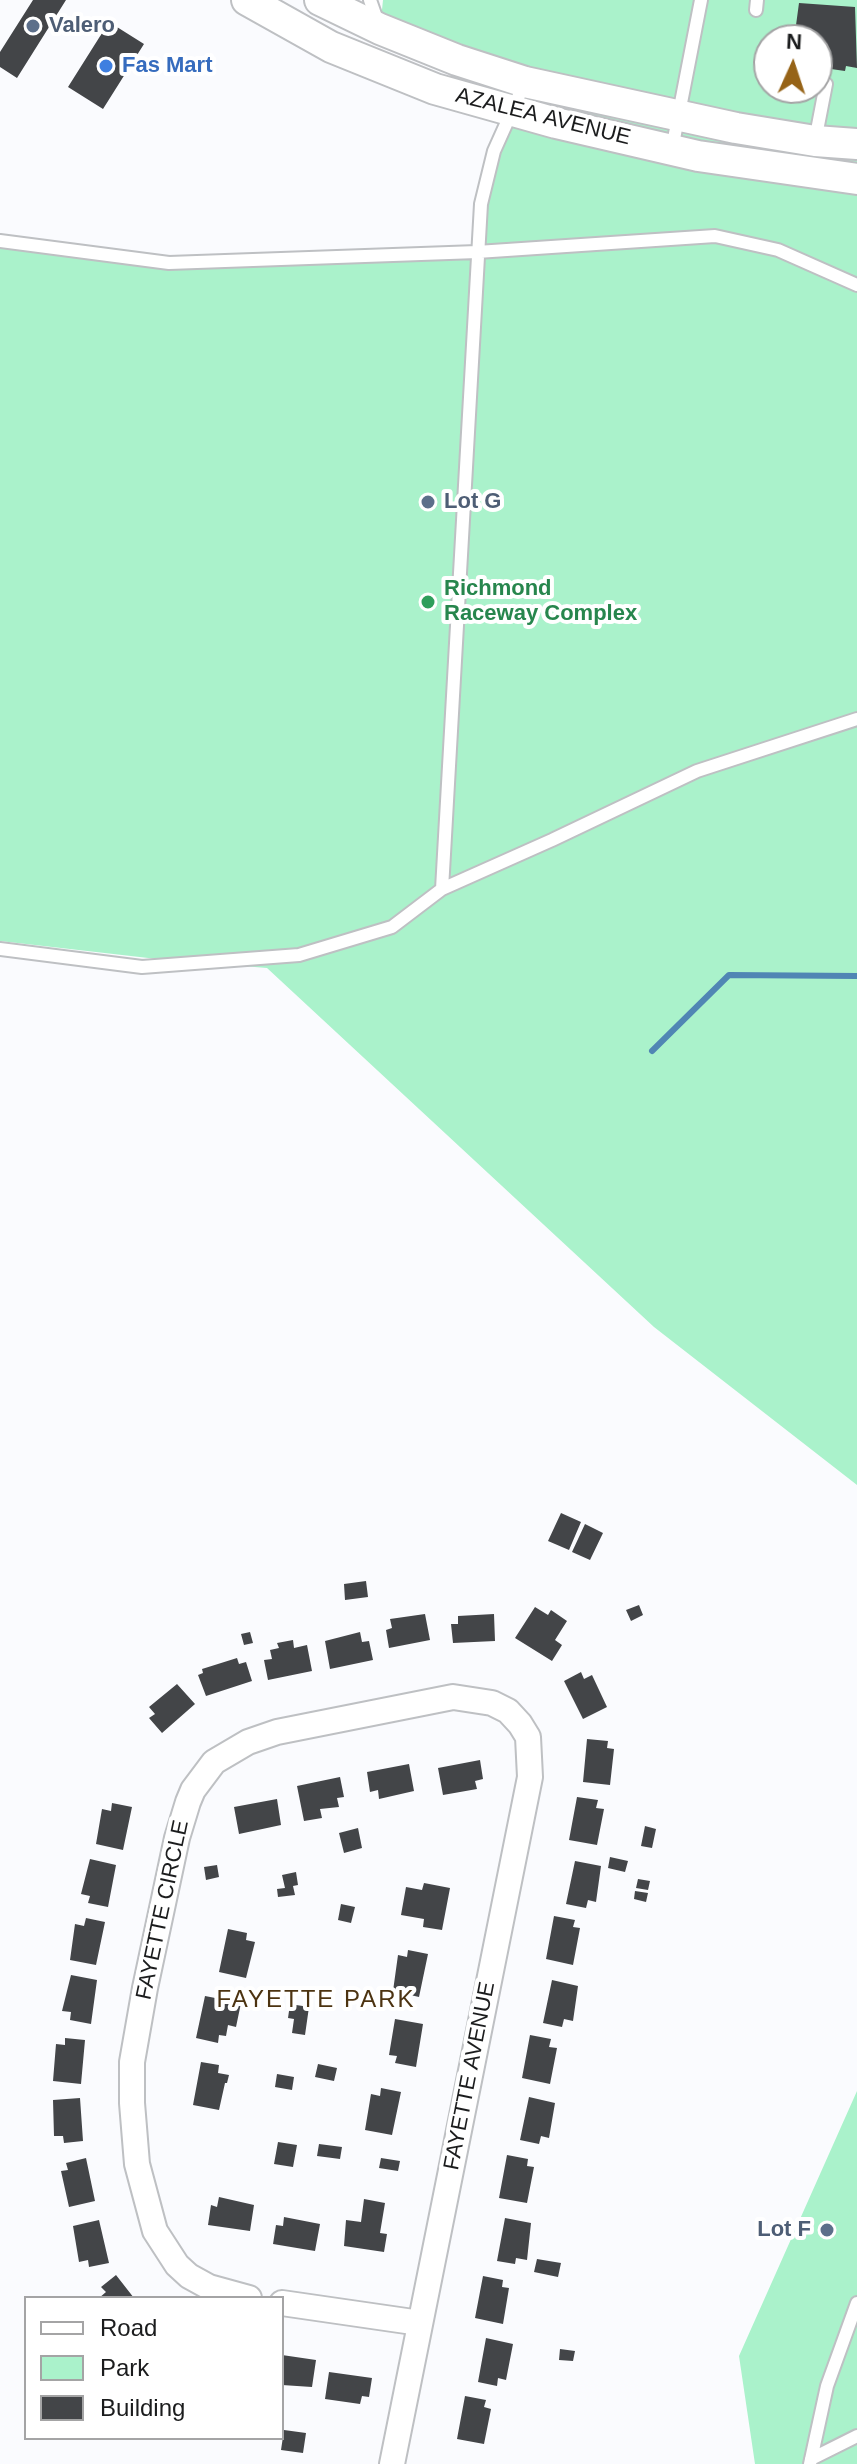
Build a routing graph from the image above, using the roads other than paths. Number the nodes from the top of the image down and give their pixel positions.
1 (247, 0) edge
2 (320, 0) edge
3 (370, 0) edge
4 (701, 0) edge
5 (380, 29) junction
6 (525, 82) junction
7 (822, 104) edge
8 (512, 111) junction
9 (679, 117) junction
10 (815, 141) junction
11 (857, 144) edge
12 (672, 149) junction
13 (857, 179) edge
14 (0, 241) edge
15 (477, 252) junction
16 (857, 285) edge
17 (857, 719) edge
18 (442, 889) junction
19 (0, 949) edge
20 (492, 1703) joint
21 (242, 2296) edge
22 (284, 2303) edge
23 (857, 2303) edge
24 (420, 2323) junction
25 (857, 2436) edge
26 (810, 2462) edge
27 (392, 2464) edge

1 - 8 street, AZALEA AVENUE
2 - 5 street, AZALEA AVENUE
3 - 5 lane
4 - 9 lane
5 - 6 street, AZALEA AVENUE
6 - 8 lane
6 - 9 street, AZALEA AVENUE
7 - 10 lane
8 - 12 street, AZALEA AVENUE
8 - 15 lane
9 - 10 street, AZALEA AVENUE
9 - 12 lane
10 - 11 street, AZALEA AVENUE
12 - 13 street, AZALEA AVENUE
14 - 15 lane
15 - 16 lane
15 - 18 lane
17 - 18 lane
18 - 19 lane
20 - 21 street, FAYETTE CIRCLE
20 - 24 street, FAYETTE AVENUE
22 - 24 street
23 - 26 lane
24 - 27 street, FAYETTE AVENUE
25 - 26 lane

